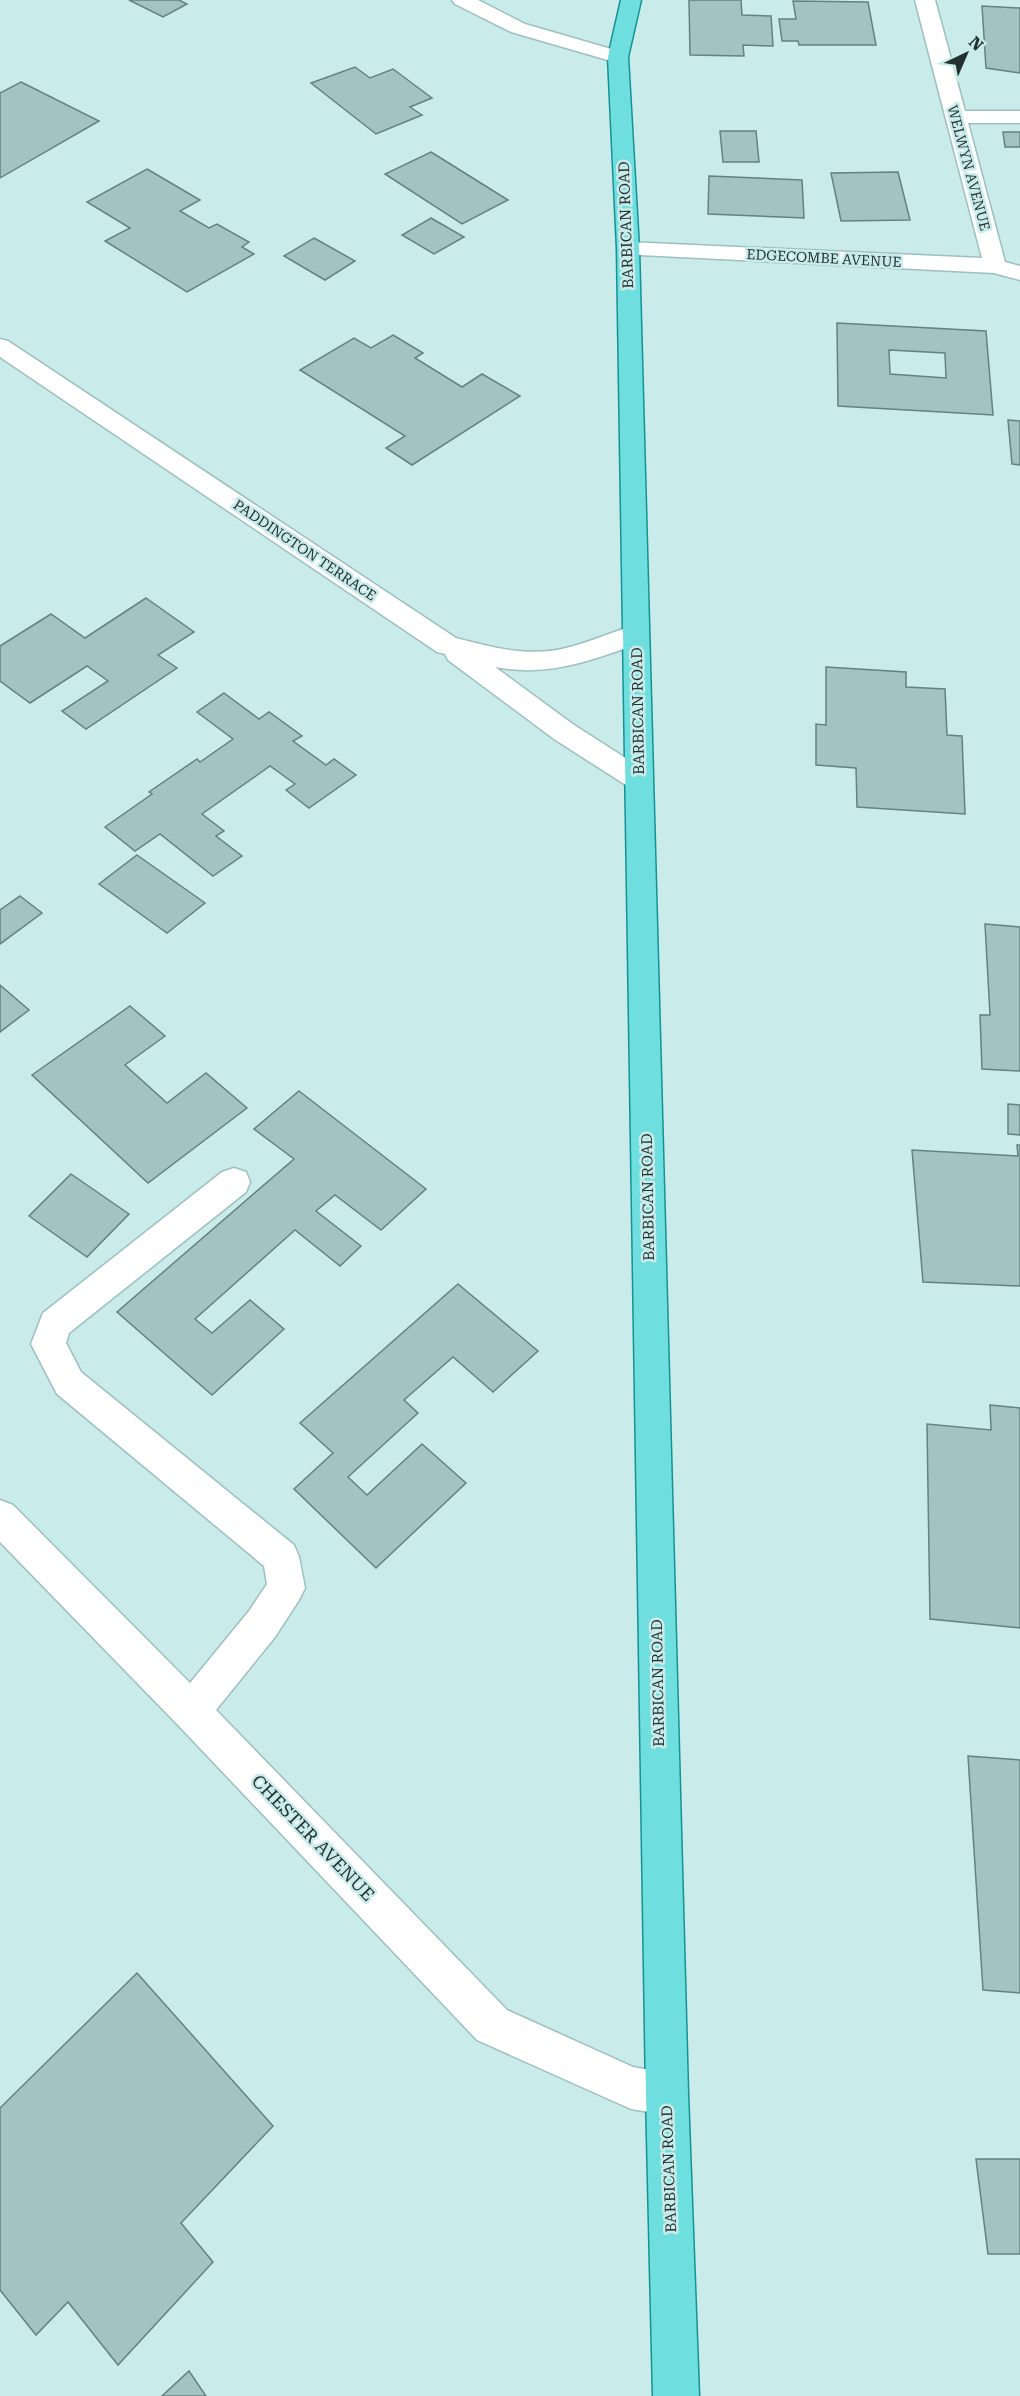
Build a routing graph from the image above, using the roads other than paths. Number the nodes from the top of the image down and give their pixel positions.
1 (462, 0) edge
2 (631, 0) edge
3 (925, 0) edge
4 (618, 57) junction
5 (956, 117) junction
6 (1020, 117) edge
7 (628, 249) junction
8 (995, 266) junction
9 (1020, 273) edge
10 (0, 346) edge
11 (636, 634) junction
12 (447, 645) junction
13 (639, 780) junction
14 (234, 1182) dead end
15 (0, 1517) edge
16 (191, 1711) junction
17 (667, 2094) junction
18 (676, 2396) edge

1 - 4 street
2 - 4 main road, BARBICAN ROAD
3 - 5 street, WELWYN AVENUE
4 - 7 main road, BARBICAN ROAD
5 - 6 street
5 - 8 street, WELWYN AVENUE
7 - 8 street, EDGECOMBE AVENUE
7 - 11 main road, BARBICAN ROAD
8 - 9 street, EDGECOMBE AVENUE
10 - 12 street, PADDINGTON TERRACE
11 - 12 street, PADDINGTON TERRACE
11 - 13 main road, BARBICAN ROAD
12 - 13 street
13 - 17 main road, BARBICAN ROAD
14 - 16 street
15 - 16 street, CHESTER AVENUE
16 - 17 street, CHESTER AVENUE
17 - 18 main road, BARBICAN ROAD

